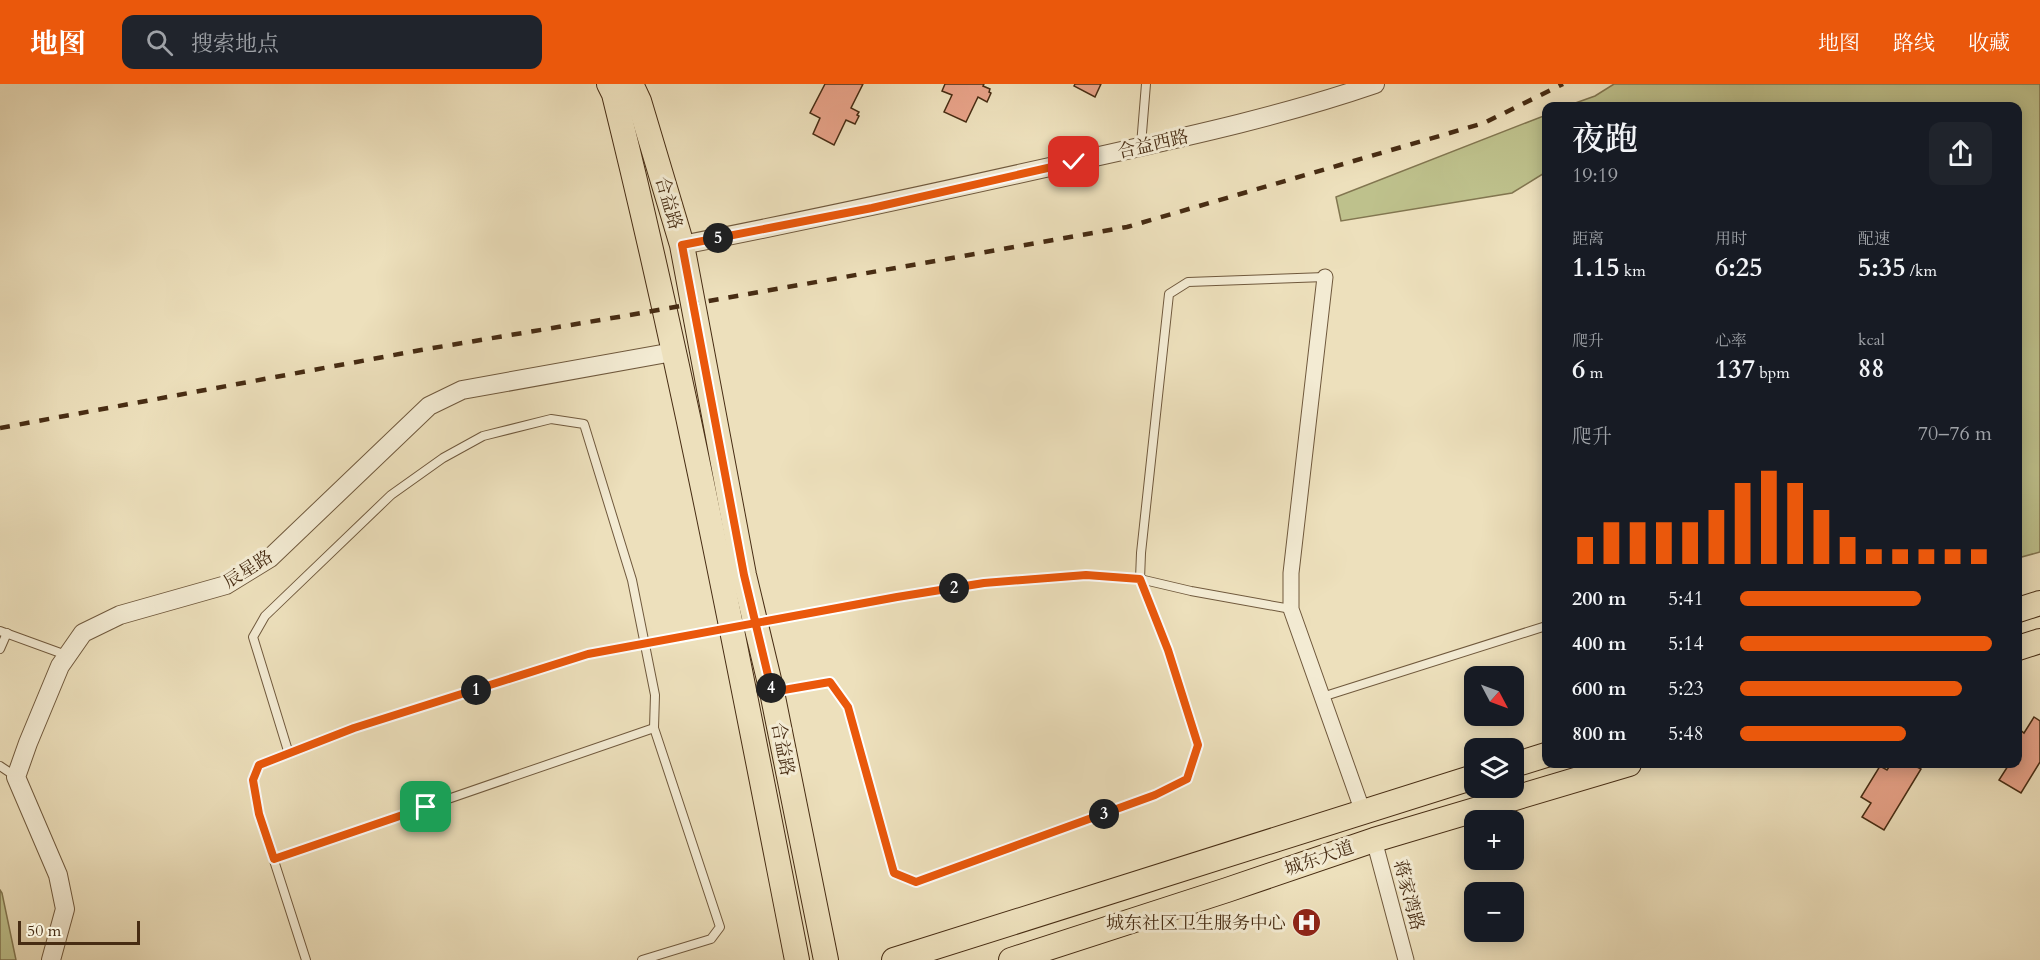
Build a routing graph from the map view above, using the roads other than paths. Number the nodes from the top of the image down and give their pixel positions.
1 (609, 84) edge
2 (631, 84) edge
3 (1146, 84) edge
4 (1375, 84) edge
5 (1141, 147) junction
6 (682, 245) junction
7 (1324, 278) joint
8 (673, 352) junction
9 (1140, 579) junction
10 (2040, 603) edge
11 (1291, 609) junction
12 (2022, 609) edge
13 (1542, 627) edge
14 (3, 632) edge
15 (2040, 641) edge
16 (2022, 647) edge
17 (0, 649) edge
18 (68, 656) junction
19 (772, 692) junction
20 (1322, 697) junction
21 (654, 728) junction
22 (289, 754) junction
23 (1542, 756) edge
24 (1524, 762) edge
25 (0, 766) edge
26 (1616, 768) edge
27 (16, 777) junction
28 (1464, 780) edge
29 (1363, 812) junction
30 (1374, 840) junction
31 (274, 859) junction
32 (51, 960) edge
33 (306, 960) edge
34 (642, 960) edge
35 (797, 960) edge
36 (826, 960) edge
37 (894, 960) edge
38 (1011, 960) edge
39 (1406, 960) edge

1 - 8 main road, 合益路
2 - 6 main road, 合益路
3 - 5 lane
4 - 5 street, 合益西路
5 - 6 street, 合益西路
6 - 19 main road, 合益路
7 - 9 lane
7 - 11 street
8 - 18 street, 辰星路
8 - 35 main road, 合益路
9 - 11 lane
9 - 19 lane
9 - 22 lane, bridge
10 - 12 main road
11 - 20 street
13 - 20 lane
14 - 17 lane
14 - 18 lane
15 - 16 main road
18 - 27 street, 辰星路
19 - 36 main road, 合益路
20 - 29 street
21 - 22 lane
21 - 31 lane
21 - 34 lane
22 - 31 lane
23 - 24 main road
25 - 27 lane
26 - 30 main road, 城东大道
27 - 32 street
28 - 29 main road, 城东大道
29 - 37 main road, 城东大道
30 - 38 main road, 城东大道
30 - 39 street, 蒋家湾路
31 - 33 lane

